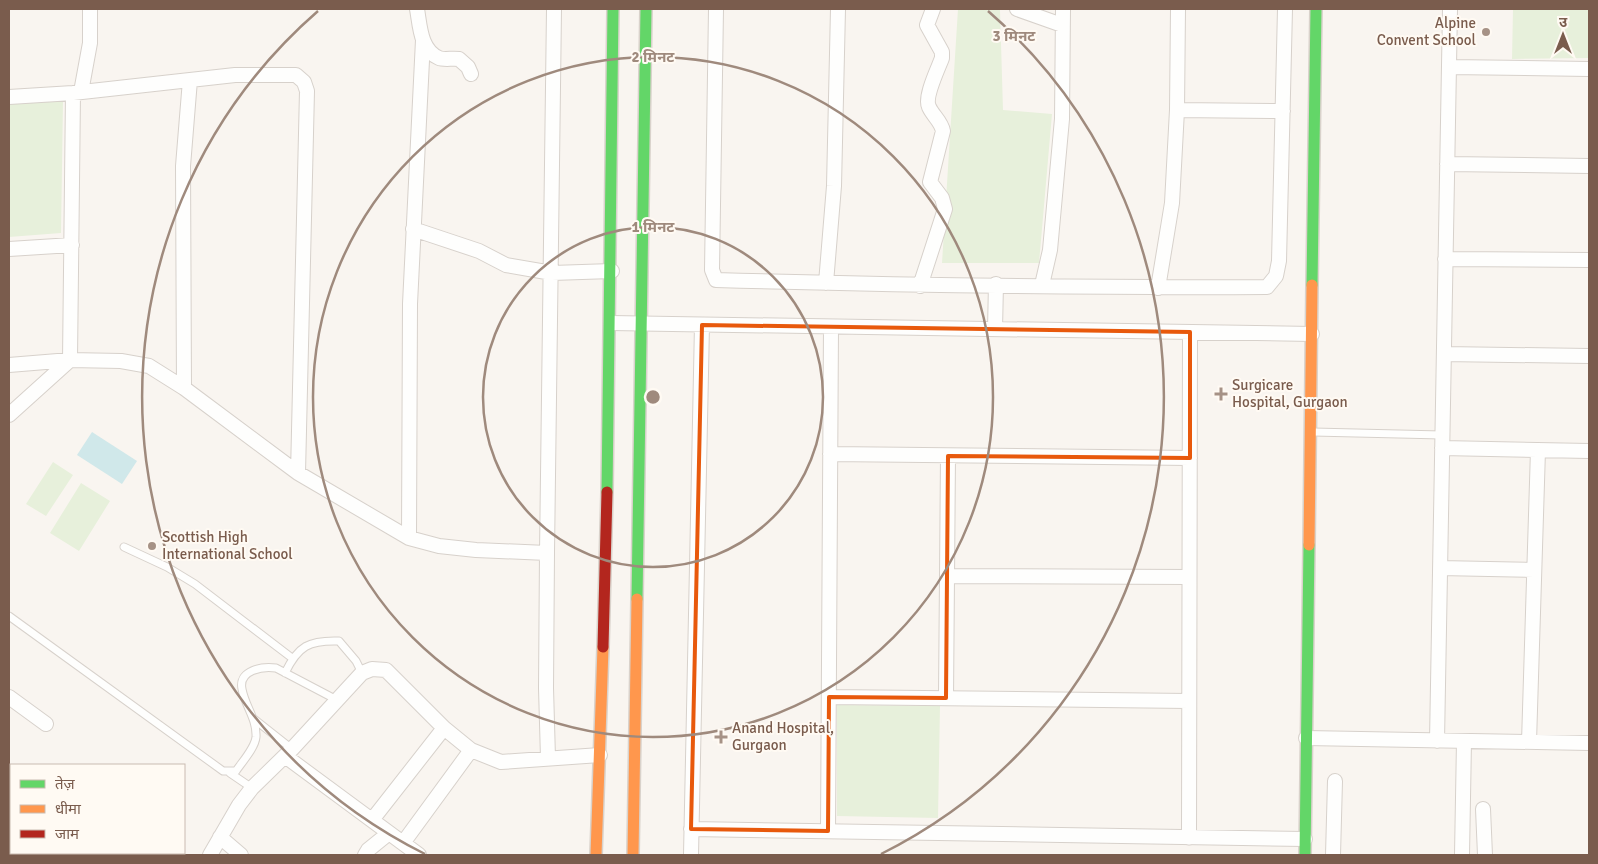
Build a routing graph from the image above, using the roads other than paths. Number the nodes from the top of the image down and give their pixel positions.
1 (90, 9) edge
2 (417, 9) edge
3 (554, 9) edge
4 (613, 9) edge
5 (646, 9) edge
6 (716, 9) edge
7 (838, 9) edge
8 (933, 9) edge
9 (1017, 9) edge
10 (1063, 9) edge
11 (1178, 9) edge
12 (1285, 9) edge
13 (1316, 9) edge
14 (1450, 9) edge
15 (1062, 25) junction
16 (423, 40) junction
17 (1449, 67) junction
18 (1589, 69) edge
19 (470, 74) dead end
20 (190, 80) junction
21 (77, 92) junction
22 (9, 96) edge
23 (1177, 110) junction
24 (1283, 111) junction
25 (1447, 164) junction
26 (1589, 166) edge
27 (413, 229) junction
28 (72, 245) junction
29 (9, 249) edge
30 (1445, 259) junction
31 (1589, 260) edge
32 (612, 272) junction
33 (552, 273) junction
34 (826, 283) junction
35 (996, 284) junction
36 (1042, 285) junction
37 (920, 286) junction
38 (1158, 288) junction
39 (610, 323) junction
40 (642, 324) junction
41 (702, 324) junction
42 (831, 327) junction
43 (996, 329) junction
44 (1190, 332) junction
45 (1312, 334) junction
46 (1444, 354) junction
47 (1589, 356) edge
48 (70, 360) junction
49 (9, 365) edge
50 (184, 388) junction
51 (9, 415) edge
52 (1310, 432) junction
53 (1442, 441) junction
54 (1538, 450) junction
55 (1589, 451) edge
56 (830, 454) junction
57 (948, 456) junction
58 (1190, 458) junction
59 (298, 473) junction
60 (409, 538) junction
61 (124, 547) dead end
62 (547, 553) junction
63 (1440, 568) junction
64 (1534, 570) junction
65 (947, 576) junction
66 (1189, 577) junction
67 (9, 616) edge
68 (292, 658) junction
69 (285, 672) junction
70 (362, 674) junction
71 (9, 697) edge
72 (829, 697) junction
73 (946, 698) junction
74 (337, 700) junction
75 (1189, 701) junction
76 (254, 719) junction
77 (46, 724) dead end
78 (444, 728) junction
79 (1306, 738) junction
80 (1437, 741) junction
81 (1464, 741) junction
82 (1529, 742) junction
83 (1589, 743) edge
84 (471, 750) junction
85 (289, 752) junction
86 (600, 756) junction
87 (548, 758) junction
88 (230, 773) junction
89 (1335, 781) dead end
90 (252, 788) junction
91 (1483, 809) dead end
92 (372, 820) junction
93 (691, 829) junction
94 (828, 831) junction
95 (389, 833) junction
96 (220, 837) junction
97 (1189, 838) junction
98 (1305, 839) junction
99 (402, 843) junction
100 (210, 855) edge
101 (241, 855) edge
102 (365, 855) edge
103 (419, 855) edge
104 (596, 855) edge
105 (633, 855) edge
106 (691, 855) edge
107 (1305, 855) edge
108 (1334, 855) edge
109 (1462, 855) edge
110 (1485, 855) edge

1 - 21 street
2 - 16 street
3 - 33 street
4 - 32 main road
5 - 40 main road
6 - 34 street
7 - 34 street
8 - 37 street
9 - 15 street
10 - 15 street
11 - 23 street
12 - 24 street
13 - 45 main road
14 - 17 street
15 - 36 street
16 - 19 street
16 - 27 street
17 - 18 street
17 - 25 street
20 - 21 street
20 - 50 street
20 - 59 street
21 - 22 street
21 - 28 street
23 - 24 street
23 - 38 street
24 - 38 street
25 - 26 street
25 - 30 street
27 - 33 street
27 - 60 street
28 - 29 street
28 - 48 street
30 - 31 street
30 - 46 street
32 - 33 street
32 - 39 main road
33 - 62 street
34 - 37 street
35 - 36 street
35 - 37 street
35 - 43 street
36 - 38 street
39 - 40 street
39 - 86 main road
40 - 41 street
40 - 105 main road
41 - 42 street
41 - 93 street
42 - 43 street
42 - 56 street
43 - 44 street
44 - 45 street
44 - 58 street
45 - 52 main road
46 - 47 street
46 - 53 street
48 - 49 street
48 - 50 street
48 - 51 street
50 - 59 street
52 - 53 lane
52 - 79 main road
53 - 54 street
53 - 63 street
54 - 55 street
54 - 64 street
56 - 57 street
56 - 72 street
57 - 58 street
57 - 65 street
58 - 66 street
59 - 60 street
60 - 62 street
61 - 68 lane
62 - 87 street
63 - 64 street
63 - 80 street
64 - 82 street
65 - 66 street
65 - 73 street
66 - 75 street
67 - 88 lane
68 - 69 lane
68 - 70 lane
69 - 74 lane
69 - 76 lane
70 - 74 street
70 - 78 street
71 - 77 street
72 - 73 street
72 - 94 street
73 - 75 street
74 - 85 street
75 - 97 street
76 - 85 lane
76 - 88 lane
78 - 84 street
78 - 92 street
79 - 80 street
79 - 98 main road
80 - 81 street
81 - 82 street
81 - 109 street
82 - 83 street
84 - 87 street
84 - 99 street
85 - 90 street
85 - 92 street
86 - 87 street
86 - 104 main road
88 - 90 lane
89 - 108 street
90 - 96 street
91 - 110 street
92 - 95 street
93 - 94 street
93 - 106 street
94 - 97 street
95 - 99 street
95 - 102 street
96 - 100 street
96 - 101 street
97 - 98 street
98 - 107 main road
99 - 103 street

